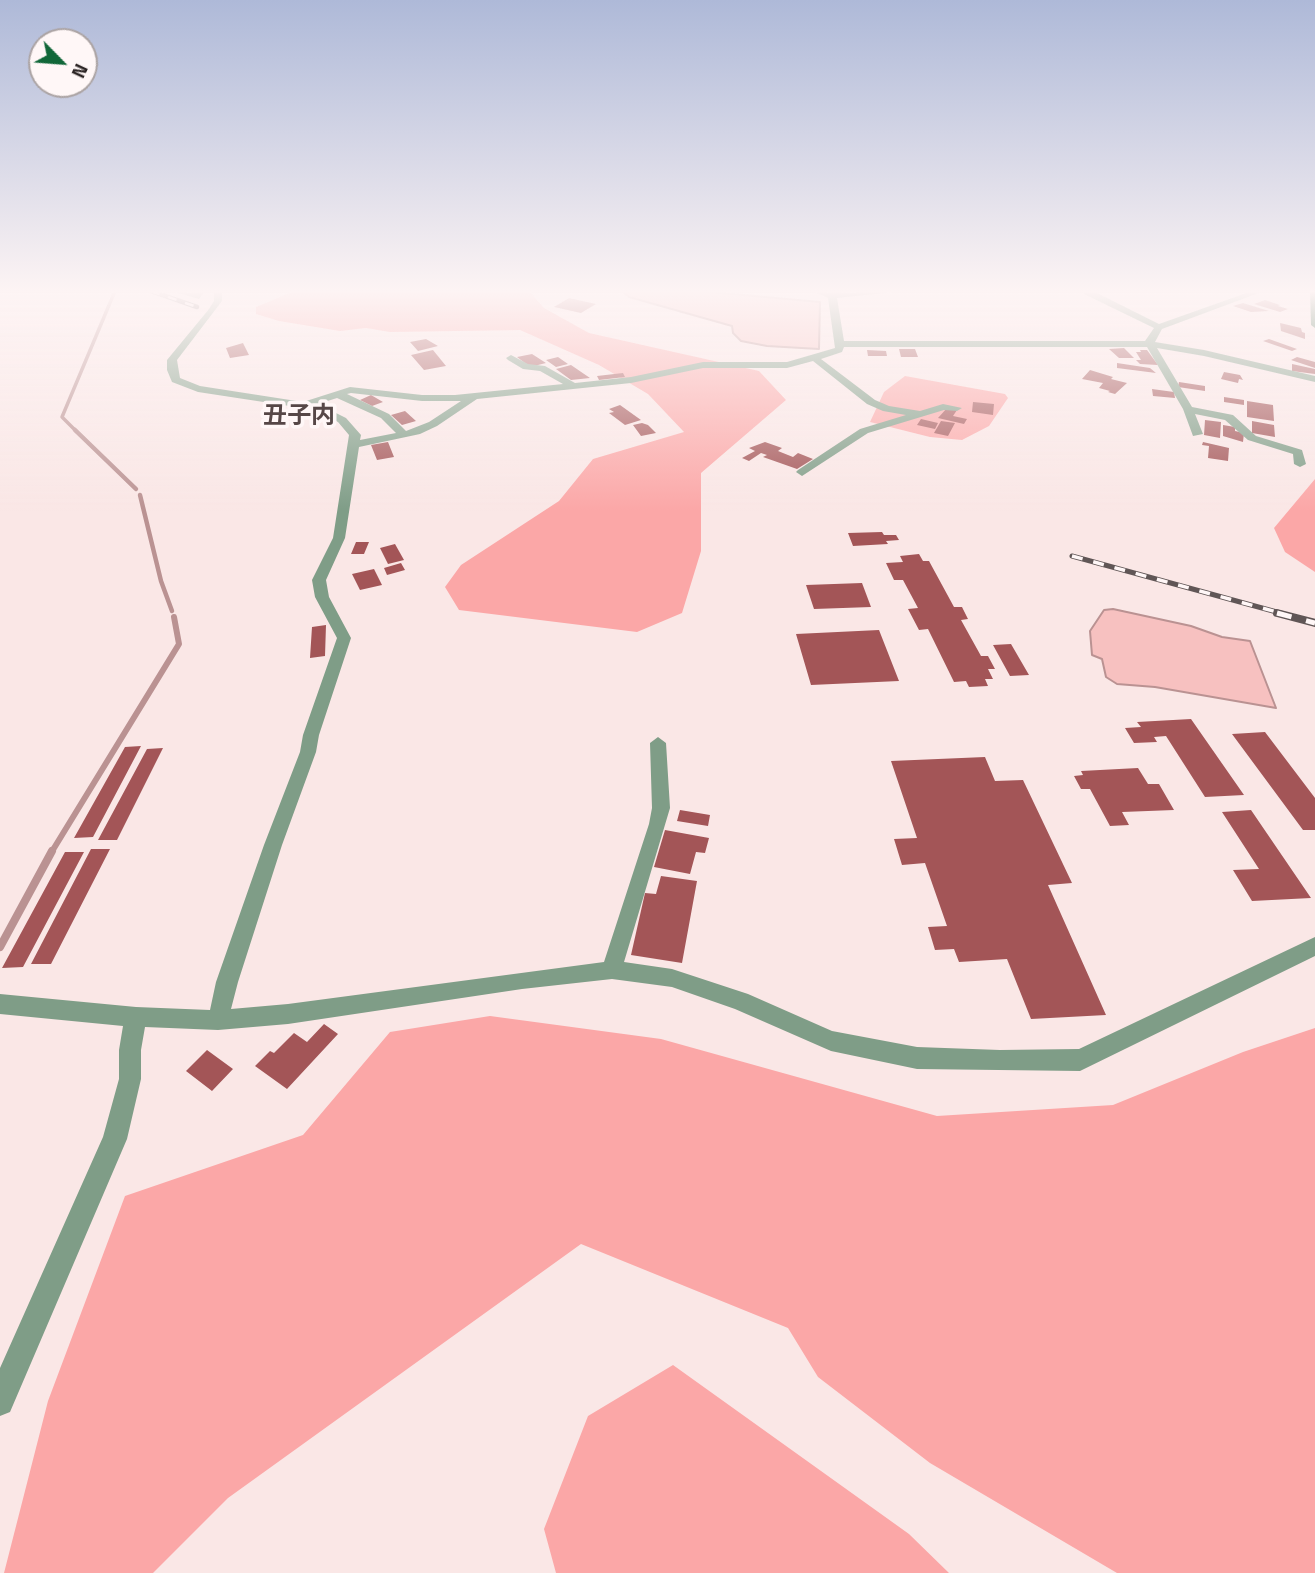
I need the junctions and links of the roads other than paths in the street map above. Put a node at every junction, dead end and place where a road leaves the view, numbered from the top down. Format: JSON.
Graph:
{"nodes":[{"id":1,"x":172,"y":364,"type":"edge"},
{"id":2,"x":522,"y":364,"type":"edge"},
{"id":3,"x":789,"y":364,"type":"edge"},
{"id":4,"x":822,"y":364,"type":"edge"},
{"id":5,"x":1162,"y":364,"type":"edge"},
{"id":6,"x":1255,"y":364,"type":"edge"},
{"id":7,"x":1315,"y":379,"type":"edge"},
{"id":8,"x":573,"y":386,"type":"junction"},
{"id":9,"x":335,"y":393,"type":"junction"},
{"id":10,"x":474,"y":396,"type":"junction"},
{"id":11,"x":306,"y":404,"type":"junction"},
{"id":12,"x":957,"y":408,"type":"dead end"},
{"id":13,"x":1188,"y":410,"type":"junction"},
{"id":14,"x":924,"y":414,"type":"junction"},
{"id":15,"x":402,"y":434,"type":"junction"},
{"id":16,"x":1197,"y":434,"type":"dead end"},
{"id":17,"x":355,"y":444,"type":"junction"},
{"id":18,"x":1300,"y":464,"type":"dead end"},
{"id":19,"x":802,"y":472,"type":"dead end"},
{"id":20,"x":658,"y":743,"type":"dead end"},
{"id":21,"x":1315,"y":946,"type":"edge"},
{"id":22,"x":612,"y":970,"type":"junction"},
{"id":23,"x":0,"y":1004,"type":"edge"},
{"id":24,"x":136,"y":1017,"type":"junction"},
{"id":25,"x":218,"y":1020,"type":"junction"},
{"id":26,"x":0,"y":1402,"type":"edge"}],
"edges":[{"from":1,"to":11,"type":"street"},
{"from":2,"to":8,"type":"street"},
{"from":3,"to":8,"type":"street"},
{"from":4,"to":14,"type":"street"},
{"from":5,"to":13,"type":"street"},
{"from":6,"to":7,"type":"street"},
{"from":8,"to":10,"type":"street"},
{"from":9,"to":10,"type":"street"},
{"from":9,"to":11,"type":"street"},
{"from":9,"to":15,"type":"street"},
{"from":10,"to":15,"type":"street"},
{"from":11,"to":17,"type":"street"},
{"from":12,"to":14,"type":"street"},
{"from":13,"to":16,"type":"street"},
{"from":13,"to":18,"type":"street"},
{"from":14,"to":19,"type":"street"},
{"from":15,"to":17,"type":"street"},
{"from":17,"to":25,"type":"street"},
{"from":20,"to":22,"type":"street"},
{"from":21,"to":22,"type":"street"},
{"from":22,"to":25,"type":"street"},
{"from":23,"to":24,"type":"street"},
{"from":24,"to":25,"type":"street"},
{"from":24,"to":26,"type":"street"}]}
